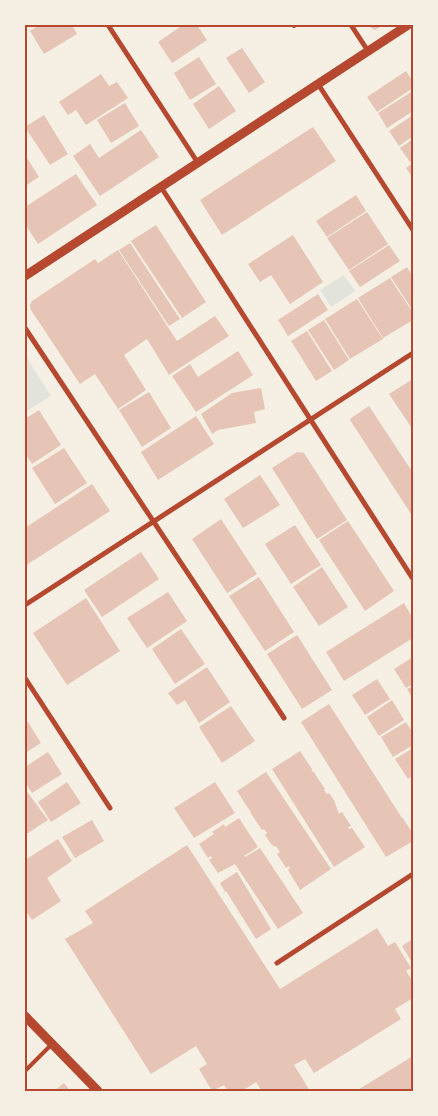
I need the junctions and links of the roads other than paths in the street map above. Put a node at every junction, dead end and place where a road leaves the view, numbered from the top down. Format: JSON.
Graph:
{"nodes":[{"id":1,"x":108,"y":25,"type":"edge"},
{"id":2,"x":351,"y":25,"type":"edge"},
{"id":3,"x":408,"y":25,"type":"edge"},
{"id":4,"x":368,"y":51,"type":"junction"},
{"id":5,"x":318,"y":84,"type":"junction"},
{"id":6,"x":198,"y":163,"type":"junction"},
{"id":7,"x":161,"y":187,"type":"junction"},
{"id":8,"x":413,"y":230,"type":"edge"},
{"id":9,"x":26,"y":272,"type":"edge"},
{"id":10,"x":25,"y":328,"type":"edge"},
{"id":11,"x":413,"y":353,"type":"edge"},
{"id":12,"x":311,"y":419,"type":"junction"},
{"id":13,"x":154,"y":522,"type":"junction"},
{"id":14,"x":413,"y":579,"type":"edge"},
{"id":15,"x":25,"y":605,"type":"edge"},
{"id":16,"x":25,"y":678,"type":"edge"},
{"id":17,"x":284,"y":718,"type":"dead end"},
{"id":18,"x":110,"y":808,"type":"dead end"},
{"id":19,"x":413,"y":874,"type":"edge"},
{"id":20,"x":277,"y":963,"type":"dead end"},
{"id":21,"x":25,"y":1016,"type":"edge"},
{"id":22,"x":51,"y":1045,"type":"junction"},
{"id":23,"x":25,"y":1071,"type":"edge"},
{"id":24,"x":98,"y":1091,"type":"edge"}],
"edges":[{"from":1,"to":6,"type":"street"},
{"from":2,"to":4,"type":"street"},
{"from":3,"to":4,"type":"street"},
{"from":4,"to":5,"type":"street"},
{"from":5,"to":6,"type":"street"},
{"from":5,"to":8,"type":"street"},
{"from":6,"to":7,"type":"street"},
{"from":7,"to":9,"type":"street"},
{"from":7,"to":12,"type":"street"},
{"from":10,"to":13,"type":"street"},
{"from":11,"to":12,"type":"street"},
{"from":12,"to":13,"type":"street"},
{"from":12,"to":14,"type":"street"},
{"from":13,"to":15,"type":"street"},
{"from":13,"to":17,"type":"street"},
{"from":16,"to":18,"type":"street"},
{"from":19,"to":20,"type":"street"},
{"from":21,"to":22,"type":"street"},
{"from":22,"to":23,"type":"lane"},
{"from":22,"to":24,"type":"street"}]}
